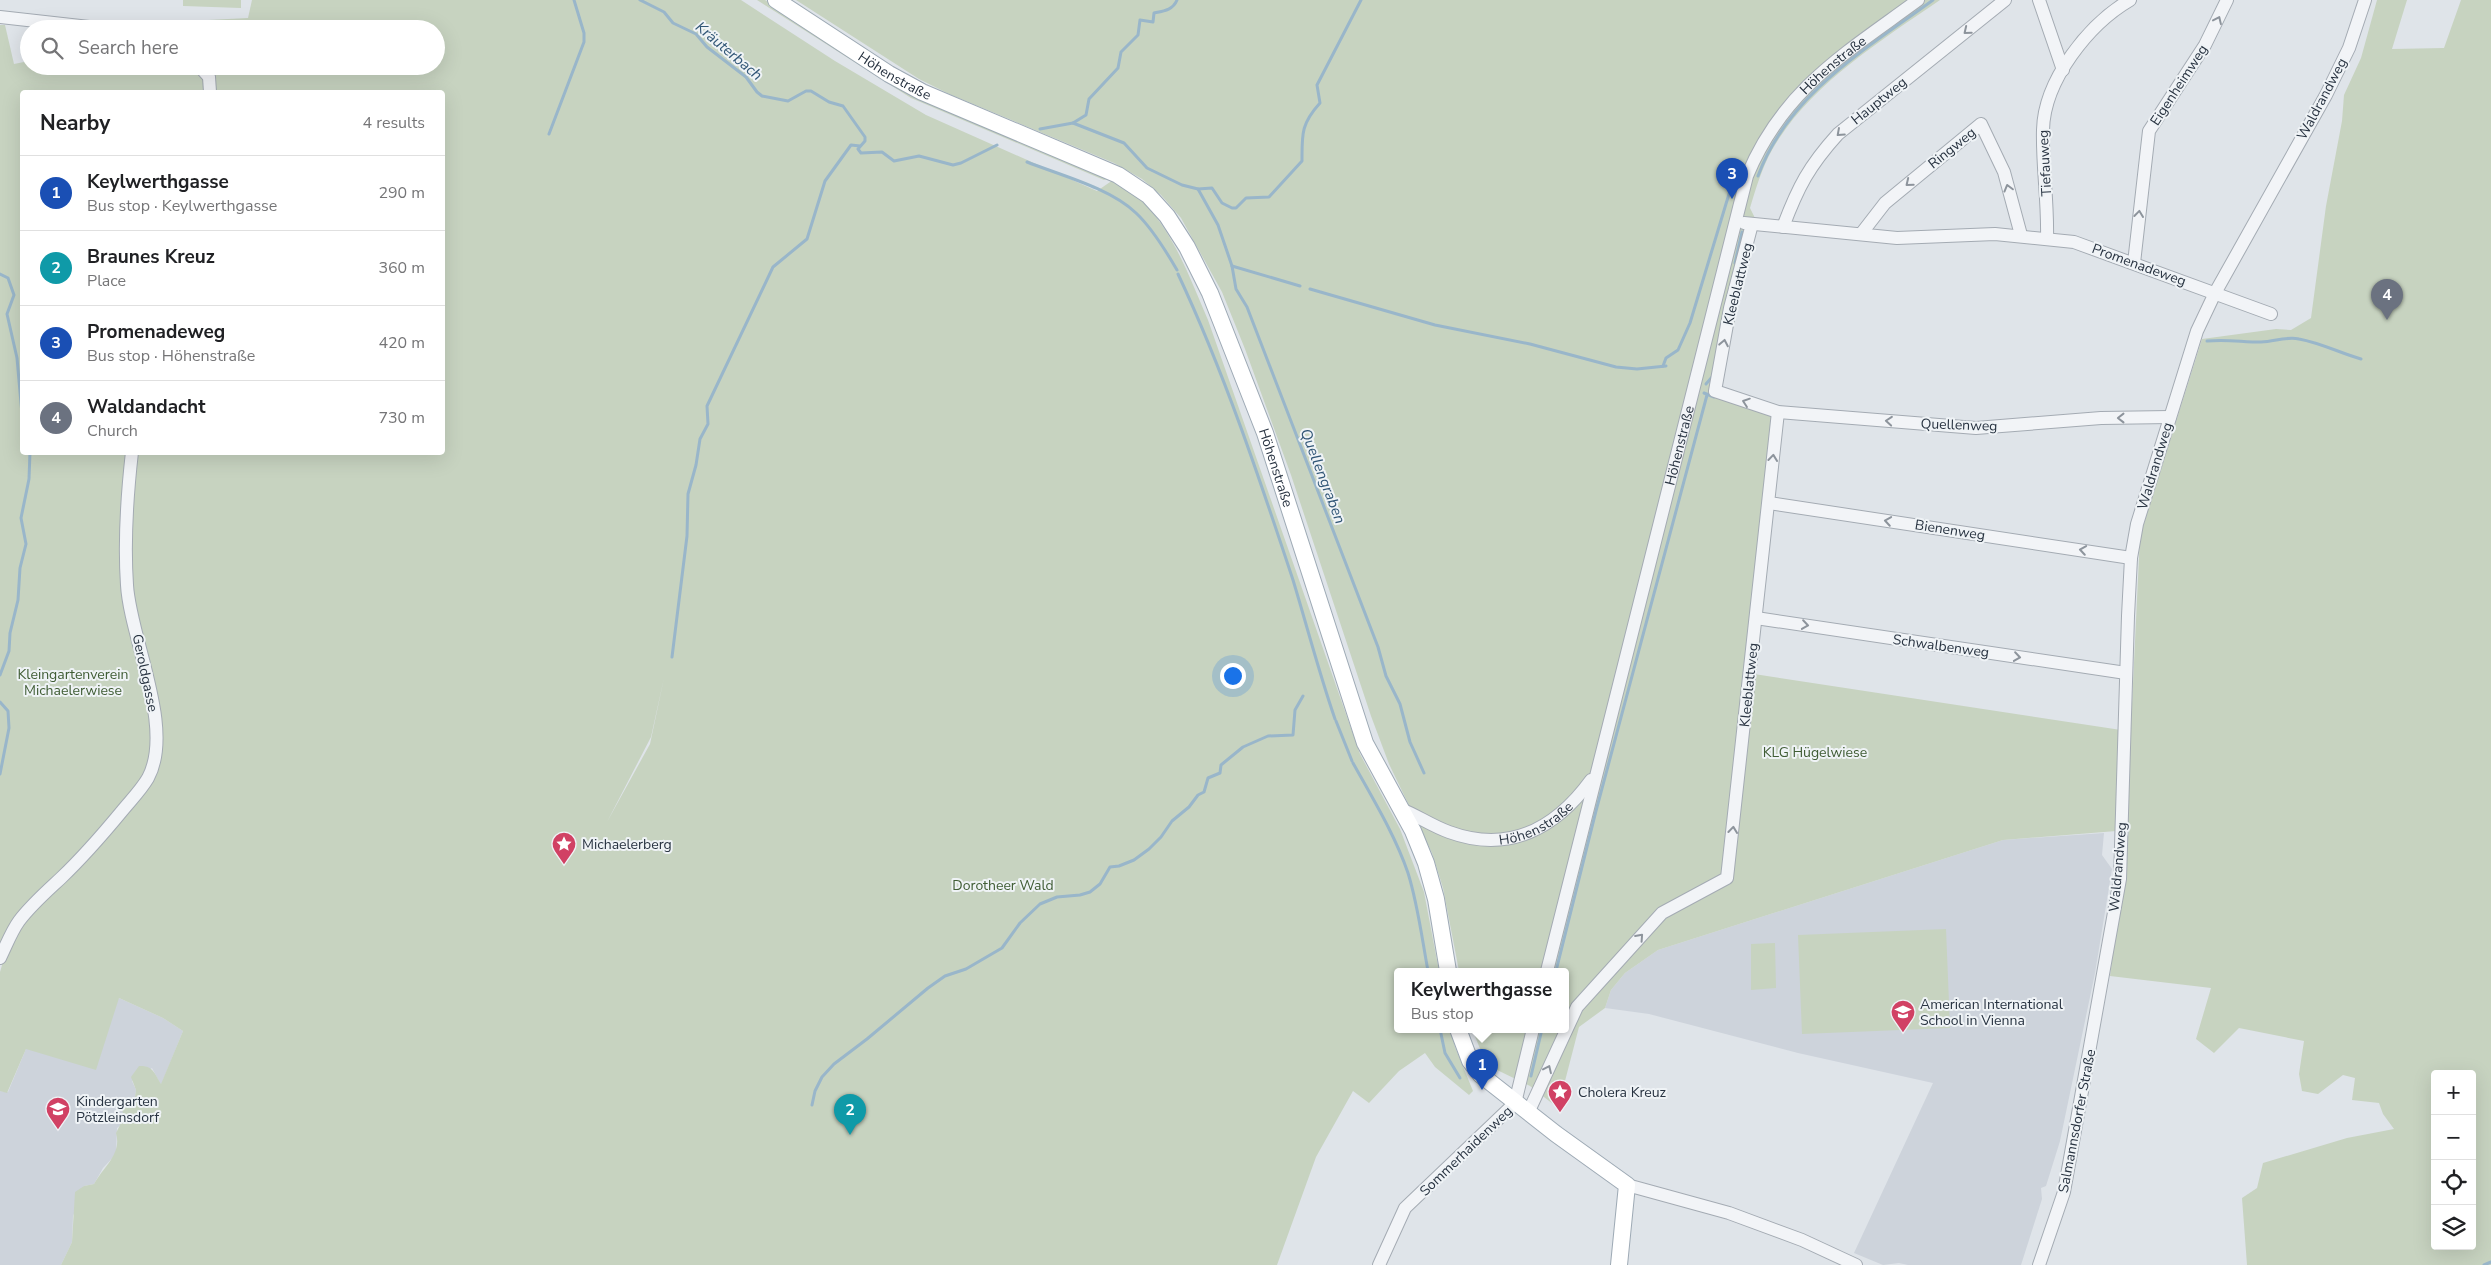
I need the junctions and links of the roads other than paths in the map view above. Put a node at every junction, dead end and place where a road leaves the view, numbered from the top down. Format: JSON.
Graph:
{"nodes":[{"id":1,"x":776,"y":0,"type":"edge"},
{"id":2,"x":1918,"y":0,"type":"edge"},
{"id":3,"x":2004,"y":0,"type":"edge"},
{"id":4,"x":2039,"y":0,"type":"edge"},
{"id":5,"x":2130,"y":0,"type":"edge"},
{"id":6,"x":2227,"y":0,"type":"edge"},
{"id":7,"x":2365,"y":0,"type":"edge"},
{"id":8,"x":0,"y":17,"type":"edge"},
{"id":9,"x":27,"y":20,"type":"edge"},
{"id":10,"x":2062,"y":70,"type":"junction"},
{"id":11,"x":207,"y":75,"type":"edge"},
{"id":12,"x":210,"y":90,"type":"edge"},
{"id":13,"x":1734,"y":222,"type":"junction"},
{"id":14,"x":1752,"y":224,"type":"junction"},
{"id":15,"x":1784,"y":227,"type":"junction"},
{"id":16,"x":1861,"y":234,"type":"junction"},
{"id":17,"x":2021,"y":235,"type":"junction"},
{"id":18,"x":2047,"y":238,"type":"junction"},
{"id":19,"x":2134,"y":263,"type":"junction"},
{"id":20,"x":2215,"y":293,"type":"junction"},
{"id":21,"x":2271,"y":314,"type":"dead end"},
{"id":22,"x":1778,"y":412,"type":"junction"},
{"id":23,"x":2170,"y":417,"type":"junction"},
{"id":24,"x":132,"y":455,"type":"edge"},
{"id":25,"x":1769,"y":503,"type":"junction"},
{"id":26,"x":2131,"y":558,"type":"junction"},
{"id":27,"x":1756,"y":618,"type":"junction"},
{"id":28,"x":2126,"y":673,"type":"junction"},
{"id":29,"x":1595,"y":774,"type":"junction"},
{"id":30,"x":1401,"y":809,"type":"junction"},
{"id":31,"x":0,"y":958,"type":"edge"},
{"id":32,"x":1447,"y":968,"type":"edge"},
{"id":33,"x":1548,"y":968,"type":"edge"},
{"id":34,"x":2104,"y":975,"type":"joint"},
{"id":35,"x":1569,"y":1022,"type":"edge"},
{"id":36,"x":1459,"y":1033,"type":"edge"},
{"id":37,"x":1532,"y":1033,"type":"edge"},
{"id":38,"x":1563,"y":1033,"type":"edge"},
{"id":39,"x":1522,"y":1108,"type":"junction"},
{"id":40,"x":1627,"y":1185,"type":"junction"},
{"id":41,"x":1379,"y":1265,"type":"edge"},
{"id":42,"x":1619,"y":1265,"type":"edge"},
{"id":43,"x":1856,"y":1265,"type":"edge"},
{"id":44,"x":2039,"y":1265,"type":"edge"}],
"edges":[{"from":1,"to":30,"type":"main road","name":"Höhenstraße"},
{"from":2,"to":13,"type":"street","name":"Höhenstraße"},
{"from":3,"to":15,"type":"street","name":"Hauptweg","one_way":true},
{"from":4,"to":10,"type":"street"},
{"from":5,"to":10,"type":"street","name":"Tiefauweg"},
{"from":19,"to":6,"type":"street","name":"Eigenheimweg","one_way":true},
{"from":7,"to":20,"type":"street","name":"Waldrandweg"},
{"from":8,"to":9,"type":"street"},
{"from":10,"to":18,"type":"street","name":"Tiefauweg"},
{"from":11,"to":12,"type":"street"},
{"from":13,"to":14,"type":"street","name":"Promenadeweg"},
{"from":13,"to":29,"type":"street","name":"Höhenstraße"},
{"from":14,"to":15,"type":"street","name":"Promenadeweg"},
{"from":22,"to":14,"type":"street","name":"Kleeblattweg","one_way":true},
{"from":15,"to":16,"type":"street","name":"Promenadeweg"},
{"from":16,"to":17,"type":"street","name":"Promenadeweg"},
{"from":17,"to":16,"type":"street","name":"Ringweg","one_way":true},
{"from":17,"to":18,"type":"street","name":"Promenadeweg"},
{"from":18,"to":19,"type":"street","name":"Promenadeweg"},
{"from":19,"to":20,"type":"street","name":"Promenadeweg"},
{"from":20,"to":21,"type":"street","name":"Promenadeweg"},
{"from":20,"to":23,"type":"street","name":"Waldrandweg"},
{"from":23,"to":22,"type":"street","name":"Quellenweg","one_way":true},
{"from":25,"to":22,"type":"street","name":"Kleeblattweg","one_way":true},
{"from":23,"to":26,"type":"street","name":"Waldrandweg"},
{"from":24,"to":31,"type":"street","name":"Geroldgasse"},
{"from":26,"to":25,"type":"street","name":"Bienenweg","one_way":true},
{"from":25,"to":27,"type":"street","name":"Kleeblattweg"},
{"from":26,"to":28,"type":"street","name":"Waldrandweg"},
{"from":27,"to":28,"type":"street","name":"Schwalbenweg","one_way":true},
{"from":35,"to":27,"type":"street","name":"Kleeblattweg","one_way":true},
{"from":28,"to":34,"type":"street","name":"Waldrandweg"},
{"from":29,"to":30,"type":"street","name":"Höhenstraße"},
{"from":29,"to":33,"type":"street"},
{"from":30,"to":32,"type":"main road"},
{"from":34,"to":44,"type":"street","name":"Salmannsdorfer Straße"},
{"from":36,"to":39,"type":"main road"},
{"from":37,"to":39,"type":"street","name":"Sommerhaidenweg"},
{"from":39,"to":38,"type":"street","name":"Kleeblattweg","one_way":true},
{"from":39,"to":40,"type":"main road"},
{"from":39,"to":41,"type":"street","name":"Sommerhaidenweg"},
{"from":40,"to":42,"type":"main road"},
{"from":40,"to":43,"type":"street"}]}
